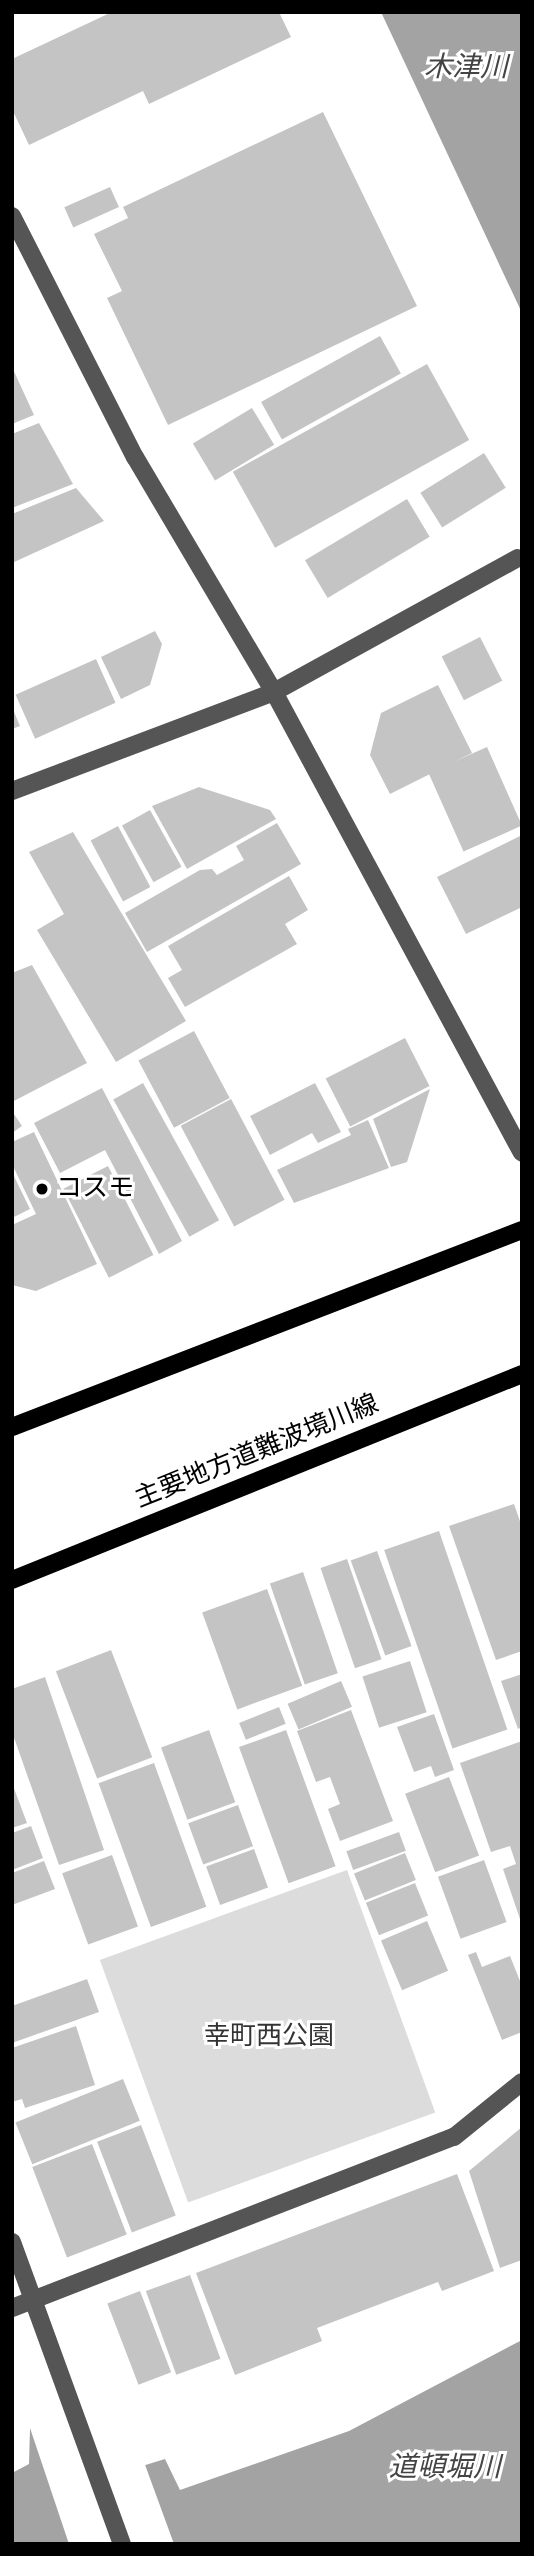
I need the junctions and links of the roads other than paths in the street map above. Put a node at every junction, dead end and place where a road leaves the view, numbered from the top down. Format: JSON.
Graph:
{"nodes":[{"id":1,"x":12,"y":216,"type":"edge"},
{"id":2,"x":518,"y":558,"type":"dead end"},
{"id":3,"x":274,"y":692,"type":"junction"},
{"id":4,"x":12,"y":790,"type":"edge"},
{"id":5,"x":522,"y":1153,"type":"edge"},
{"id":6,"x":522,"y":1230,"type":"edge"},
{"id":7,"x":522,"y":1374,"type":"edge"},
{"id":8,"x":13,"y":1423,"type":"edge"},
{"id":9,"x":12,"y":1580,"type":"edge"},
{"id":10,"x":522,"y":2081,"type":"edge"},
{"id":11,"x":12,"y":2242,"type":"edge"},
{"id":12,"x":34,"y":2300,"type":"junction"},
{"id":13,"x":12,"y":2308,"type":"edge"},
{"id":14,"x":122,"y":2544,"type":"edge"}],
"edges":[{"from":1,"to":3,"type":"street"},
{"from":2,"to":3,"type":"street"},
{"from":3,"to":4,"type":"street"},
{"from":3,"to":5,"type":"street"},
{"from":6,"to":8,"type":"main road"},
{"from":7,"to":9,"type":"main road","name":"主要地方道難波境川線"},
{"from":10,"to":12,"type":"street"},
{"from":11,"to":12,"type":"street"},
{"from":12,"to":13,"type":"street"},
{"from":12,"to":14,"type":"street"}]}
